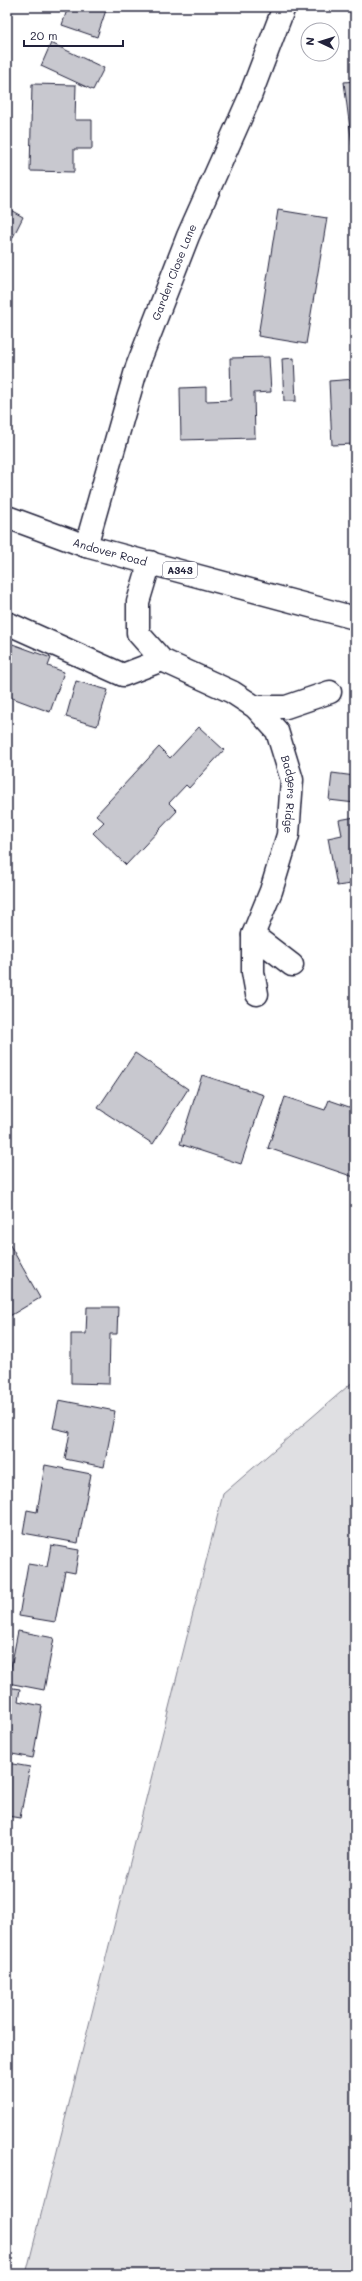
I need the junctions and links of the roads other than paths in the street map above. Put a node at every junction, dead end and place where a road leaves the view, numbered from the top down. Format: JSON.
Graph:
{"nodes":[{"id":1,"x":284,"y":7,"type":"edge"},
{"id":2,"x":7,"y":517,"type":"edge"},
{"id":3,"x":86,"y":546,"type":"junction"},
{"id":4,"x":150,"y":562,"type":"junction"},
{"id":5,"x":355,"y":618,"type":"edge"},
{"id":6,"x":7,"y":623,"type":"edge"},
{"id":7,"x":162,"y":660,"type":"junction"},
{"id":8,"x":330,"y":692,"type":"dead end"},
{"id":9,"x":255,"y":707,"type":"junction"},
{"id":10,"x":253,"y":935,"type":"junction"},
{"id":11,"x":292,"y":965,"type":"dead end"},
{"id":12,"x":257,"y":994,"type":"dead end"}],
"edges":[{"from":1,"to":3,"type":"street","name":"Garden Close Lane"},
{"from":2,"to":3,"type":"street","name":"Andover Road","number":"A343"},
{"from":3,"to":4,"type":"street","name":"Andover Road","number":"A343"},
{"from":4,"to":5,"type":"street","name":"Andover Road","number":"A343"},
{"from":4,"to":7,"type":"street","name":"Badgers Ridge"},
{"from":6,"to":7,"type":"street"},
{"from":7,"to":9,"type":"street","name":"Badgers Ridge"},
{"from":8,"to":9,"type":"street"},
{"from":9,"to":10,"type":"street","name":"Badgers Ridge"},
{"from":10,"to":11,"type":"street"},
{"from":10,"to":12,"type":"street","name":"Badgers Ridge"}]}
